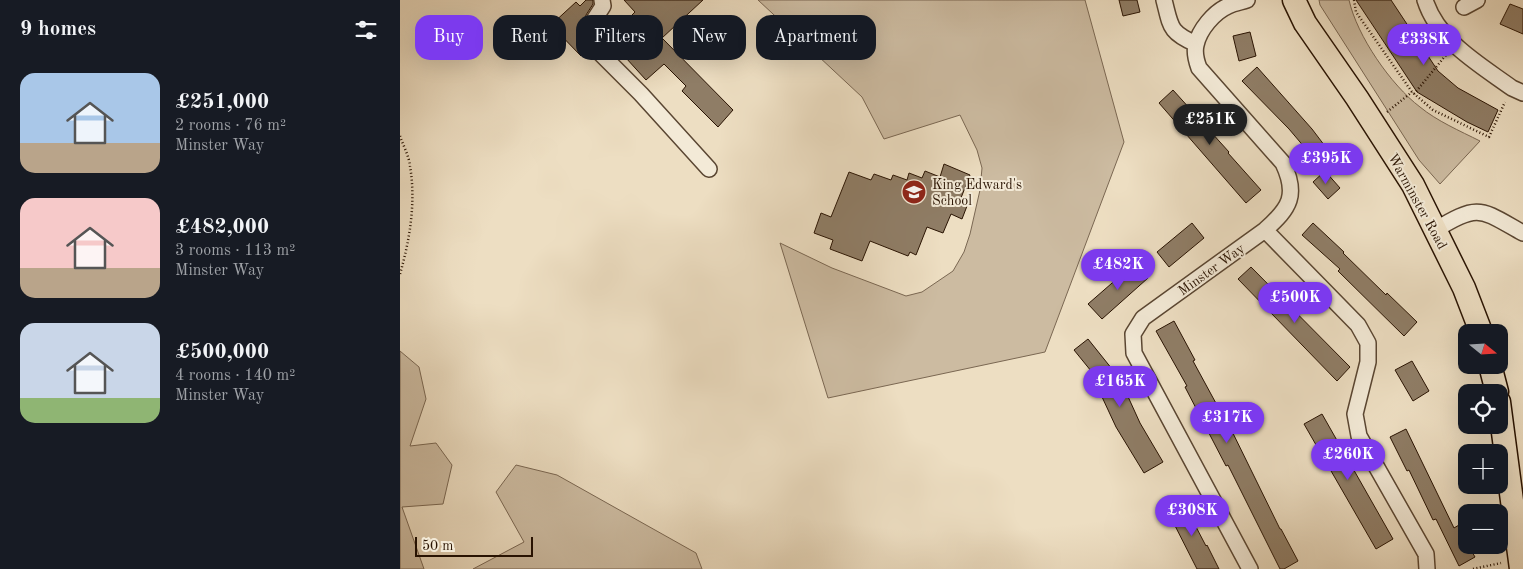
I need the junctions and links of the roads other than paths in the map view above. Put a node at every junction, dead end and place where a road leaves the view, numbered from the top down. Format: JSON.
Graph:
{"nodes":[{"id":1,"x":602,"y":0,"type":"edge"},
{"id":2,"x":1164,"y":0,"type":"edge"},
{"id":3,"x":1247,"y":0,"type":"edge"},
{"id":4,"x":1294,"y":0,"type":"edge"},
{"id":5,"x":1425,"y":0,"type":"edge"},
{"id":6,"x":1196,"y":44,"type":"junction"},
{"id":7,"x":1518,"y":90,"type":"edge"},
{"id":8,"x":709,"y":169,"type":"dead end"},
{"id":9,"x":1265,"y":230,"type":"junction"},
{"id":10,"x":1436,"y":230,"type":"junction"},
{"id":11,"x":1523,"y":233,"type":"edge"},
{"id":12,"x":1478,"y":324,"type":"edge"},
{"id":13,"x":1503,"y":434,"type":"edge"},
{"id":14,"x":1520,"y":564,"type":"edge"},
{"id":15,"x":1250,"y":569,"type":"edge"},
{"id":16,"x":1427,"y":569,"type":"edge"}],
"edges":[{"from":1,"to":8,"type":"street"},
{"from":2,"to":6,"type":"street"},
{"from":3,"to":6,"type":"street"},
{"from":4,"to":10,"type":"highway","name":"Warminster Road"},
{"from":5,"to":7,"type":"street"},
{"from":6,"to":9,"type":"street","name":"Minster Way"},
{"from":9,"to":15,"type":"street","name":"Minster Way"},
{"from":9,"to":16,"type":"street"},
{"from":10,"to":11,"type":"street"},
{"from":10,"to":12,"type":"highway","name":"Warminster Road"},
{"from":13,"to":14,"type":"highway"}]}
